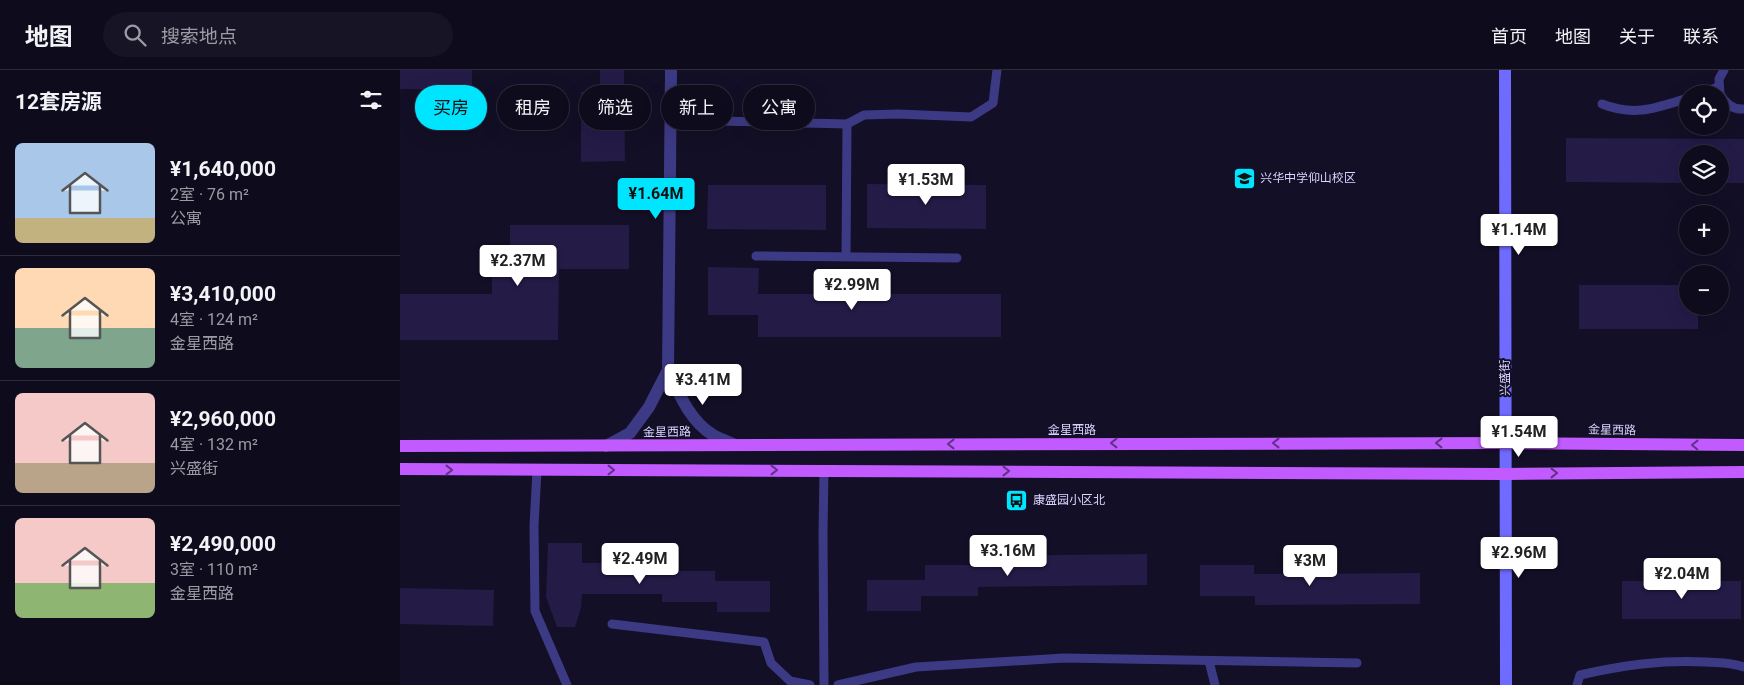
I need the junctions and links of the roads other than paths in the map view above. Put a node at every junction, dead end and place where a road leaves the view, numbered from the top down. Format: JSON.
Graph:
{"nodes":[{"id":1,"x":671,"y":70,"type":"edge"},
{"id":2,"x":997,"y":70,"type":"edge"},
{"id":3,"x":1505,"y":70,"type":"edge"},
{"id":4,"x":1724,"y":70,"type":"edge"},
{"id":5,"x":671,"y":85,"type":"edge"},
{"id":6,"x":1719,"y":85,"type":"edge"},
{"id":7,"x":1679,"y":101,"type":"edge"},
{"id":8,"x":1602,"y":104,"type":"dead end"},
{"id":9,"x":1729,"y":105,"type":"edge"},
{"id":10,"x":1744,"y":109,"type":"edge"},
{"id":11,"x":733,"y":121,"type":"edge"},
{"id":12,"x":847,"y":124,"type":"junction"},
{"id":13,"x":671,"y":130,"type":"edge"},
{"id":14,"x":756,"y":256,"type":"dead end"},
{"id":15,"x":846,"y":256,"type":"junction"},
{"id":16,"x":956,"y":258,"type":"dead end"},
{"id":17,"x":668,"y":370,"type":"junction"},
{"id":18,"x":1505,"y":443,"type":"junction"},
{"id":19,"x":736,"y":445,"type":"junction"},
{"id":20,"x":1744,"y":445,"type":"edge"},
{"id":21,"x":400,"y":446,"type":"edge"},
{"id":22,"x":606,"y":446,"type":"junction"},
{"id":23,"x":400,"y":470,"type":"edge"},
{"id":24,"x":537,"y":470,"type":"junction"},
{"id":25,"x":824,"y":470,"type":"junction"},
{"id":26,"x":1744,"y":472,"type":"edge"},
{"id":27,"x":1505,"y":474,"type":"junction"},
{"id":28,"x":612,"y":624,"type":"dead end"},
{"id":29,"x":1208,"y":661,"type":"junction"},
{"id":30,"x":1357,"y":663,"type":"dead end"},
{"id":31,"x":1744,"y":667,"type":"edge"},
{"id":32,"x":567,"y":685,"type":"edge"},
{"id":33,"x":810,"y":685,"type":"edge"},
{"id":34,"x":824,"y":685,"type":"edge"},
{"id":35,"x":838,"y":685,"type":"edge"},
{"id":36,"x":1215,"y":685,"type":"edge"},
{"id":37,"x":1506,"y":685,"type":"edge"},
{"id":38,"x":1577,"y":685,"type":"edge"}],
"edges":[{"from":1,"to":5,"type":"street"},
{"from":2,"to":12,"type":"lane"},
{"from":3,"to":18,"type":"street","name":"兴盛街"},
{"from":4,"to":6,"type":"lane"},
{"from":7,"to":8,"type":"lane"},
{"from":9,"to":10,"type":"lane"},
{"from":11,"to":12,"type":"lane"},
{"from":12,"to":15,"type":"lane"},
{"from":13,"to":17,"type":"street"},
{"from":14,"to":15,"type":"lane"},
{"from":15,"to":16,"type":"lane"},
{"from":17,"to":19,"type":"street"},
{"from":17,"to":22,"type":"street"},
{"from":18,"to":19,"type":"main road","name":"金星西路","one_way":true},
{"from":20,"to":18,"type":"main road","name":"金星西路","one_way":true},
{"from":18,"to":27,"type":"street","name":"兴盛街"},
{"from":19,"to":22,"type":"main road","name":"金星西路"},
{"from":21,"to":22,"type":"main road","name":"金星西路"},
{"from":23,"to":24,"type":"main road","one_way":true},
{"from":24,"to":25,"type":"main road","one_way":true},
{"from":24,"to":32,"type":"lane"},
{"from":25,"to":27,"type":"main road","one_way":true},
{"from":25,"to":34,"type":"lane"},
{"from":27,"to":26,"type":"main road","one_way":true},
{"from":27,"to":37,"type":"street","name":"兴盛街"},
{"from":28,"to":33,"type":"lane"},
{"from":29,"to":30,"type":"lane"},
{"from":29,"to":35,"type":"lane"},
{"from":29,"to":36,"type":"lane"},
{"from":31,"to":38,"type":"lane"}]}
